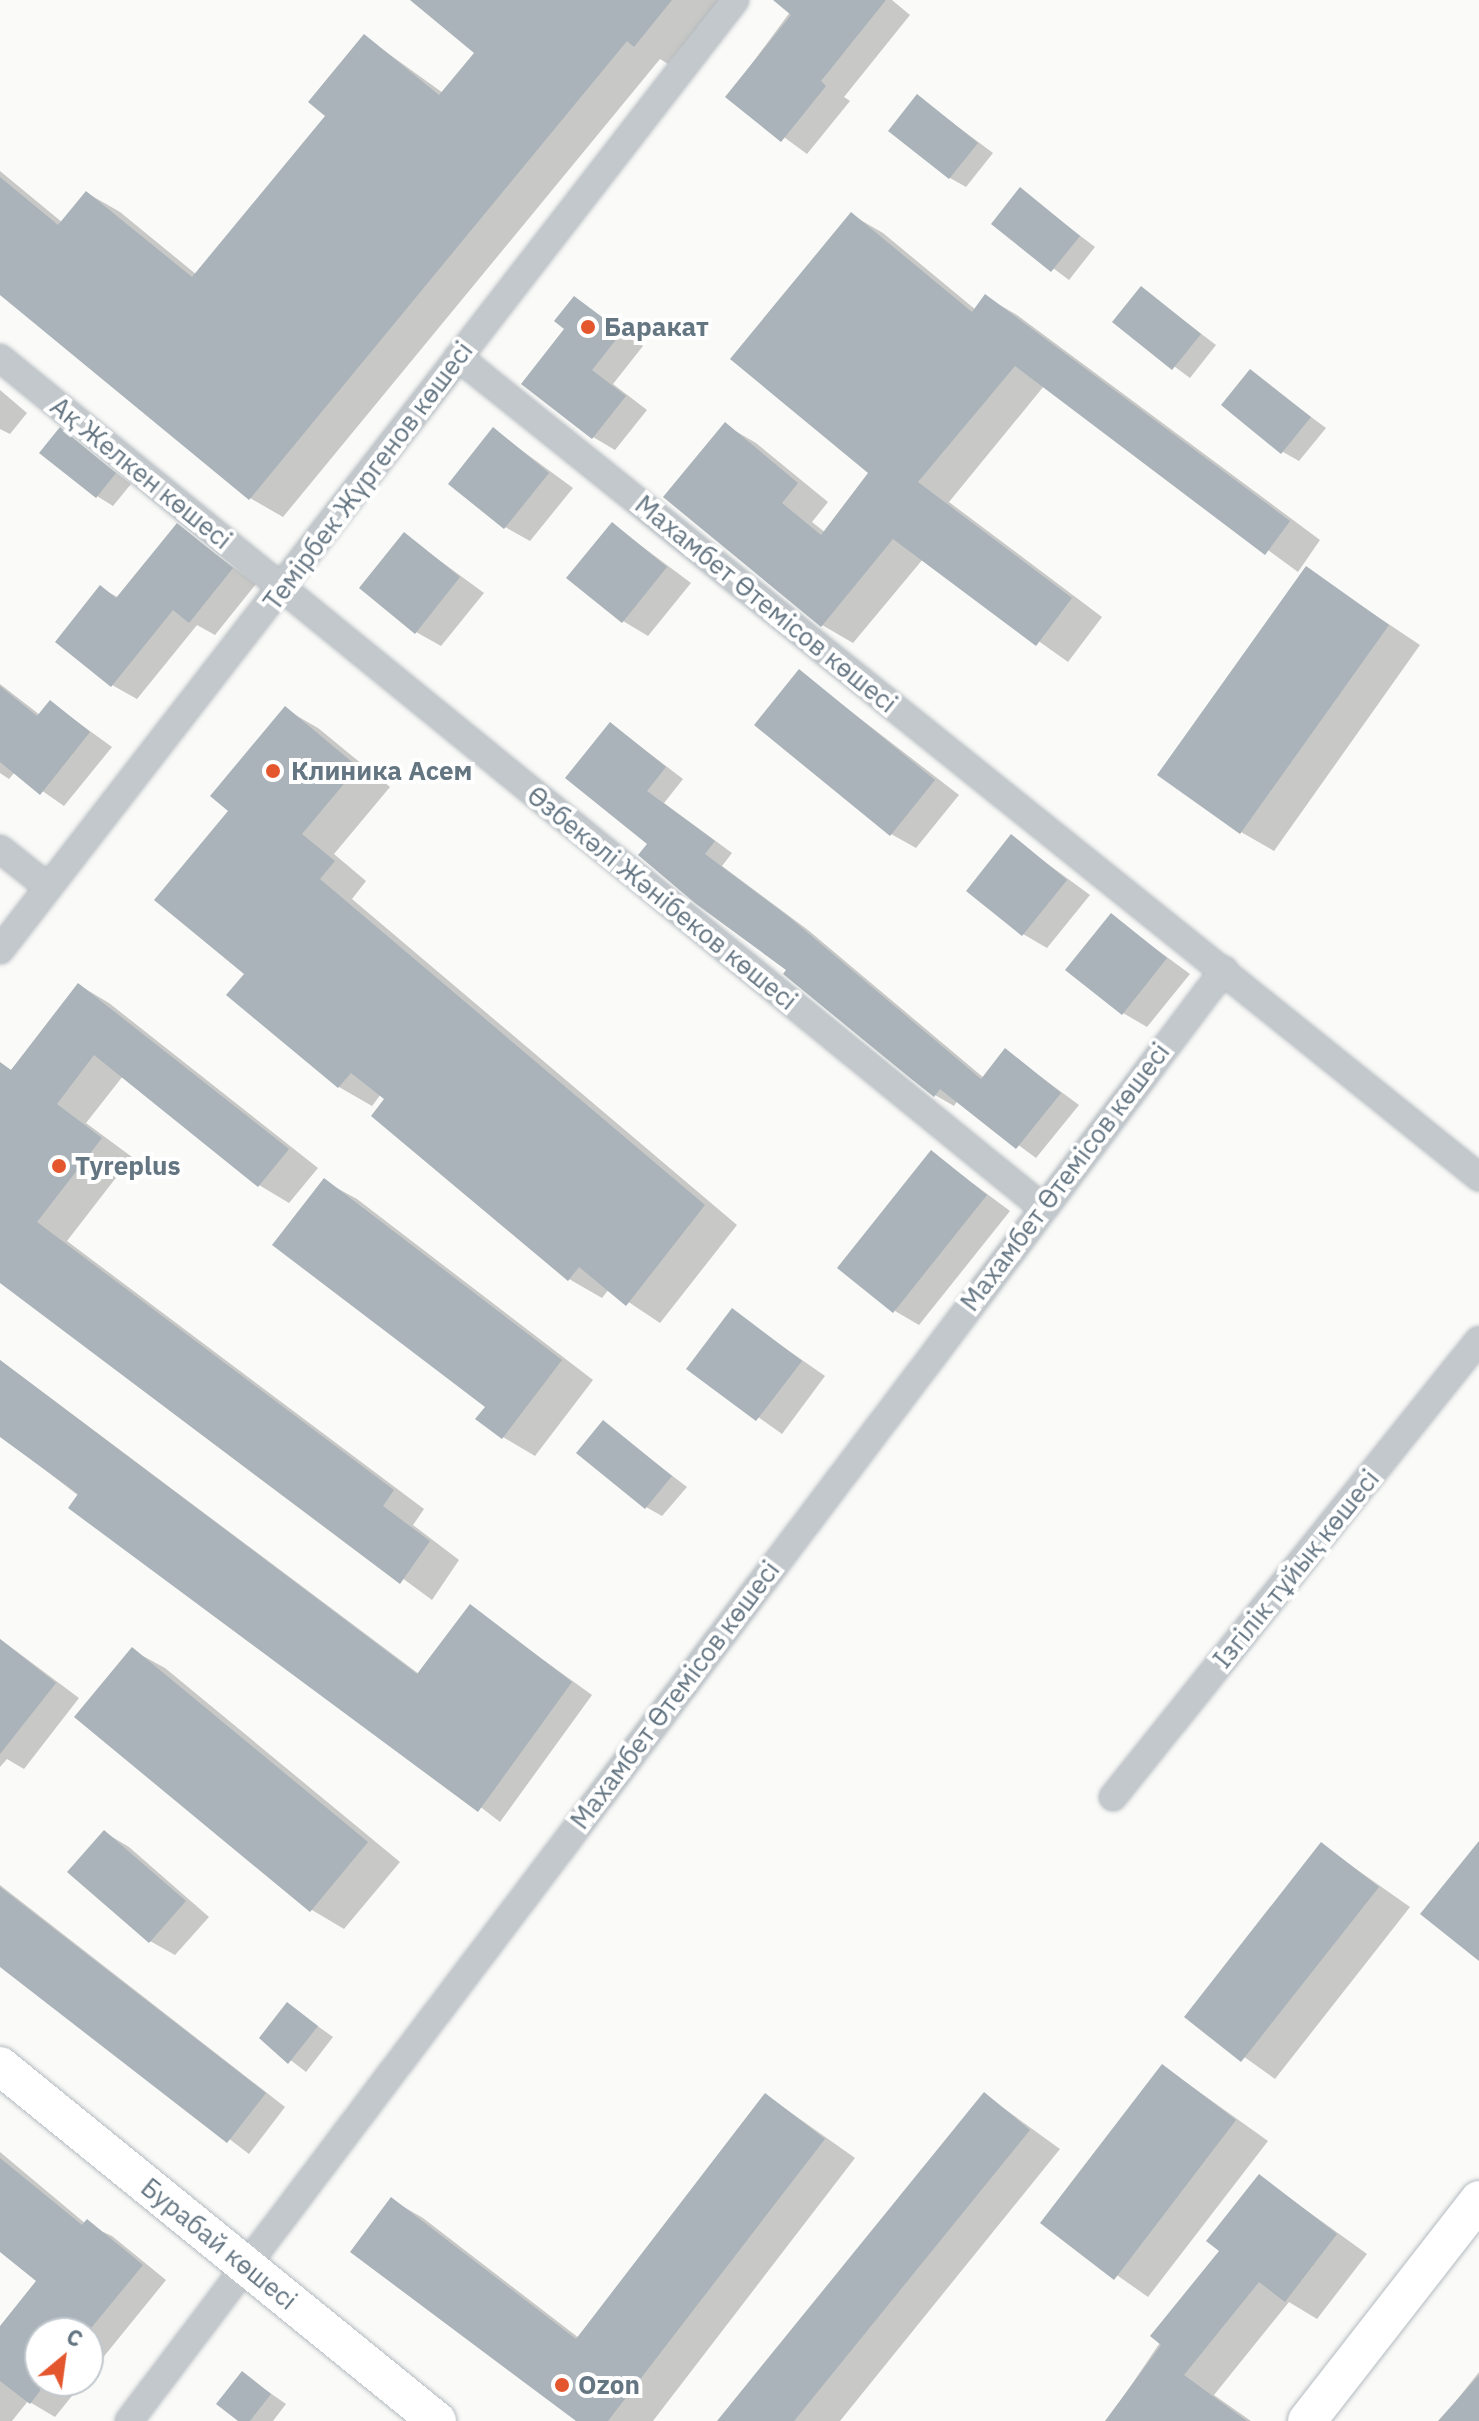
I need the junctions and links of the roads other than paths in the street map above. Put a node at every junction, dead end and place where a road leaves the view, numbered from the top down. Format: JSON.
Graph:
{"nodes":[{"id":1,"x":735,"y":0,"type":"edge"},
{"id":2,"x":458,"y":357,"type":"junction"},
{"id":3,"x":0,"y":358,"type":"edge"},
{"id":4,"x":283,"y":589,"type":"junction"},
{"id":5,"x":0,"y":849,"type":"edge"},
{"id":6,"x":48,"y":887,"type":"junction"},
{"id":7,"x":0,"y":950,"type":"edge"},
{"id":8,"x":1224,"y":970,"type":"junction"},
{"id":9,"x":1479,"y":1177,"type":"edge"},
{"id":10,"x":1042,"y":1207,"type":"junction"},
{"id":11,"x":1479,"y":1340,"type":"edge"},
{"id":12,"x":1113,"y":1797,"type":"dead end"},
{"id":13,"x":0,"y":2066,"type":"edge"},
{"id":14,"x":1479,"y":2200,"type":"edge"},
{"id":15,"x":246,"y":2266,"type":"junction"},
{"id":16,"x":129,"y":2421,"type":"edge"},
{"id":17,"x":437,"y":2421,"type":"edge"},
{"id":18,"x":1307,"y":2421,"type":"edge"}],
"edges":[{"from":1,"to":2,"type":"street","name":"Темірбек Жүргенов көшесі"},
{"from":2,"to":4,"type":"street","name":"Темірбек Жүргенов көшесі"},
{"from":2,"to":8,"type":"street","name":"Махамбет Өтемісов көшесі"},
{"from":3,"to":4,"type":"street","name":"Ақ Желкен көшесі"},
{"from":4,"to":6,"type":"street","name":"Темірбек Жүргенов көшесі"},
{"from":4,"to":10,"type":"street","name":"Өзбекәлі Жәнібеков көшесі"},
{"from":5,"to":6,"type":"street"},
{"from":6,"to":7,"type":"street","name":"Темірбек Жүргенов көшесі"},
{"from":8,"to":9,"type":"street","name":"Махамбет Өтемісов көшесі"},
{"from":8,"to":10,"type":"street","name":"Махамбет Өтемісов көшесі"},
{"from":10,"to":15,"type":"street","name":"Махамбет Өтемісов көшесі"},
{"from":11,"to":12,"type":"street","name":"Ізгілік тұйық көшесі"},
{"from":13,"to":15,"type":"street","name":"Бурабай көшесі"},
{"from":14,"to":18,"type":"street"},
{"from":15,"to":16,"type":"street","name":"Махамбет Өтемісов көшесі"},
{"from":15,"to":17,"type":"street","name":"Бурабай көшесі"}]}
